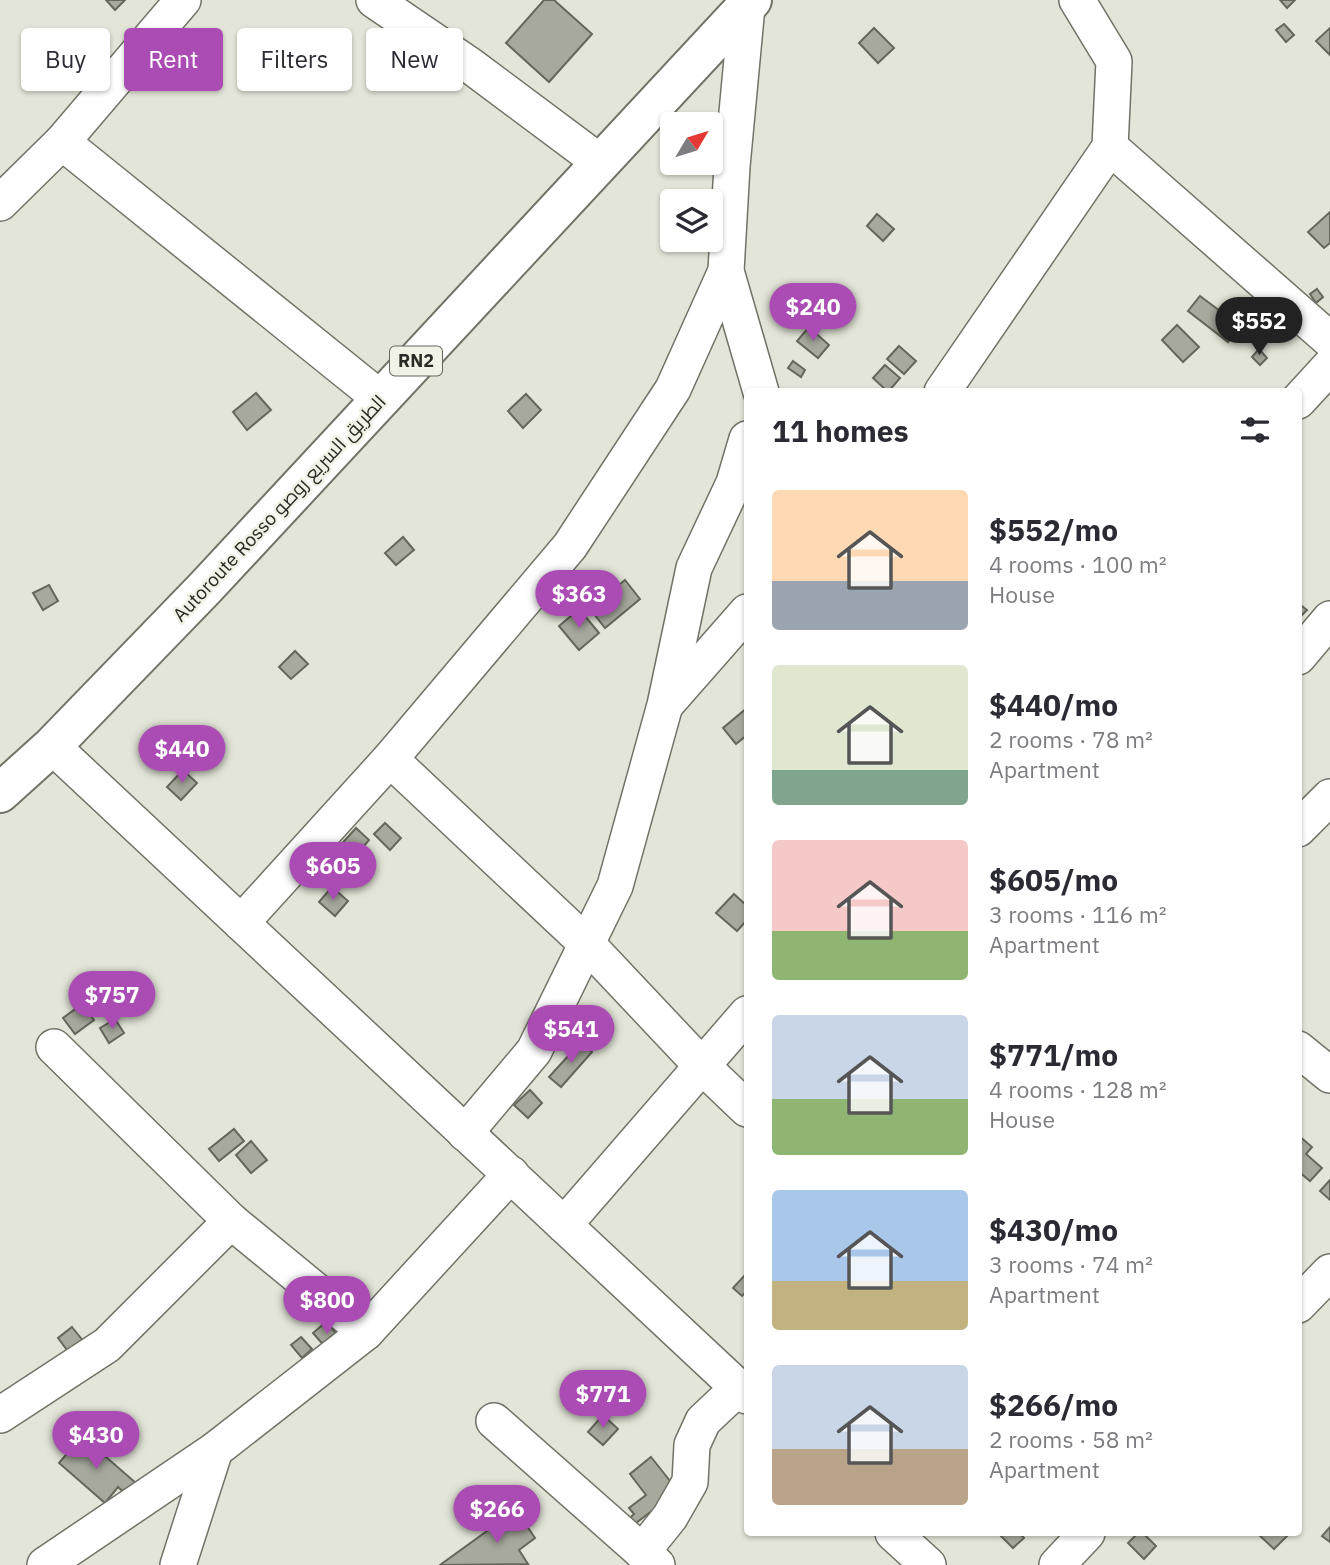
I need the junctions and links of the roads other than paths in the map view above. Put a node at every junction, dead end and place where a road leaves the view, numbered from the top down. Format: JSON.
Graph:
{"nodes":[{"id":1,"x":183,"y":0,"type":"edge"},
{"id":2,"x":374,"y":0,"type":"edge"},
{"id":3,"x":1077,"y":0,"type":"edge"},
{"id":4,"x":750,"y":3,"type":"edge"},
{"id":5,"x":62,"y":142,"type":"junction"},
{"id":6,"x":1110,"y":147,"type":"junction"},
{"id":7,"x":601,"y":163,"type":"junction"},
{"id":8,"x":0,"y":203,"type":"edge"},
{"id":9,"x":726,"y":271,"type":"junction"},
{"id":10,"x":1330,"y":340,"type":"edge"},
{"id":11,"x":1330,"y":366,"type":"edge"},
{"id":12,"x":760,"y":388,"type":"edge"},
{"id":13,"x":945,"y":388,"type":"edge"},
{"id":14,"x":1302,"y":397,"type":"edge"},
{"id":15,"x":381,"y":399,"type":"junction"},
{"id":16,"x":744,"y":449,"type":"edge"},
{"id":17,"x":744,"y":615,"type":"edge"},
{"id":18,"x":1330,"y":619,"type":"edge"},
{"id":19,"x":1302,"y":652,"type":"edge"},
{"id":20,"x":665,"y":705,"type":"junction"},
{"id":21,"x":52,"y":747,"type":"junction"},
{"id":22,"x":390,"y":759,"type":"junction"},
{"id":23,"x":0,"y":793,"type":"edge"},
{"id":24,"x":1330,"y":797,"type":"edge"},
{"id":25,"x":1302,"y":824,"type":"edge"},
{"id":26,"x":241,"y":923,"type":"junction"},
{"id":27,"x":587,"y":944,"type":"junction"},
{"id":28,"x":744,"y":1017,"type":"edge"},
{"id":29,"x":54,"y":1047,"type":"dead end"},
{"id":30,"x":1302,"y":1052,"type":"edge"},
{"id":31,"x":702,"y":1066,"type":"junction"},
{"id":32,"x":1330,"y":1075,"type":"edge"},
{"id":33,"x":744,"y":1106,"type":"edge"},
{"id":34,"x":465,"y":1133,"type":"junction"},
{"id":35,"x":511,"y":1174,"type":"junction"},
{"id":36,"x":231,"y":1221,"type":"junction"},
{"id":37,"x":564,"y":1225,"type":"junction"},
{"id":38,"x":1330,"y":1272,"type":"edge"},
{"id":39,"x":1302,"y":1302,"type":"edge"},
{"id":40,"x":366,"y":1332,"type":"junction"},
{"id":41,"x":743,"y":1392,"type":"edge"},
{"id":42,"x":0,"y":1415,"type":"edge"},
{"id":43,"x":494,"y":1421,"type":"dead end"},
{"id":44,"x":215,"y":1450,"type":"junction"},
{"id":45,"x":896,"y":1536,"type":"edge"},
{"id":46,"x":1084,"y":1536,"type":"edge"},
{"id":47,"x":649,"y":1558,"type":"edge"},
{"id":48,"x":45,"y":1565,"type":"edge"},
{"id":49,"x":178,"y":1565,"type":"edge"},
{"id":50,"x":928,"y":1565,"type":"edge"},
{"id":51,"x":1057,"y":1565,"type":"edge"}],
"edges":[{"from":1,"to":5,"type":"street"},
{"from":2,"to":7,"type":"street"},
{"from":3,"to":6,"type":"street"},
{"from":4,"to":7,"type":"highway","name":"Autoroute Rosso الطريق السريع روصو","number":"RN2"},
{"from":4,"to":9,"type":"street"},
{"from":5,"to":8,"type":"street"},
{"from":5,"to":15,"type":"street"},
{"from":6,"to":10,"type":"street"},
{"from":6,"to":13,"type":"street"},
{"from":7,"to":15,"type":"highway","name":"Autoroute Rosso الطريق السريع روصو","number":"RN2"},
{"from":9,"to":12,"type":"street"},
{"from":9,"to":22,"type":"street"},
{"from":11,"to":14,"type":"street"},
{"from":15,"to":21,"type":"highway","name":"Autoroute Rosso الطريق السريع روصو","number":"RN2"},
{"from":16,"to":20,"type":"street"},
{"from":17,"to":20,"type":"street"},
{"from":18,"to":19,"type":"street"},
{"from":20,"to":27,"type":"street"},
{"from":21,"to":23,"type":"highway","name":"Autoroute Rosso الطريق السريع روصو","number":"RN2"},
{"from":21,"to":26,"type":"street"},
{"from":22,"to":26,"type":"street"},
{"from":22,"to":27,"type":"street"},
{"from":24,"to":25,"type":"street"},
{"from":26,"to":34,"type":"street"},
{"from":27,"to":31,"type":"street"},
{"from":27,"to":34,"type":"street"},
{"from":28,"to":31,"type":"street"},
{"from":29,"to":36,"type":"street"},
{"from":30,"to":32,"type":"street"},
{"from":31,"to":33,"type":"street"},
{"from":31,"to":37,"type":"street"},
{"from":34,"to":35,"type":"street"},
{"from":35,"to":37,"type":"street"},
{"from":35,"to":40,"type":"street"},
{"from":36,"to":40,"type":"street"},
{"from":36,"to":42,"type":"street"},
{"from":37,"to":41,"type":"street"},
{"from":38,"to":39,"type":"street"},
{"from":40,"to":44,"type":"street"},
{"from":41,"to":47,"type":"street"},
{"from":43,"to":47,"type":"street"},
{"from":44,"to":48,"type":"street"},
{"from":44,"to":49,"type":"street"},
{"from":45,"to":50,"type":"street"},
{"from":46,"to":51,"type":"street"}]}
